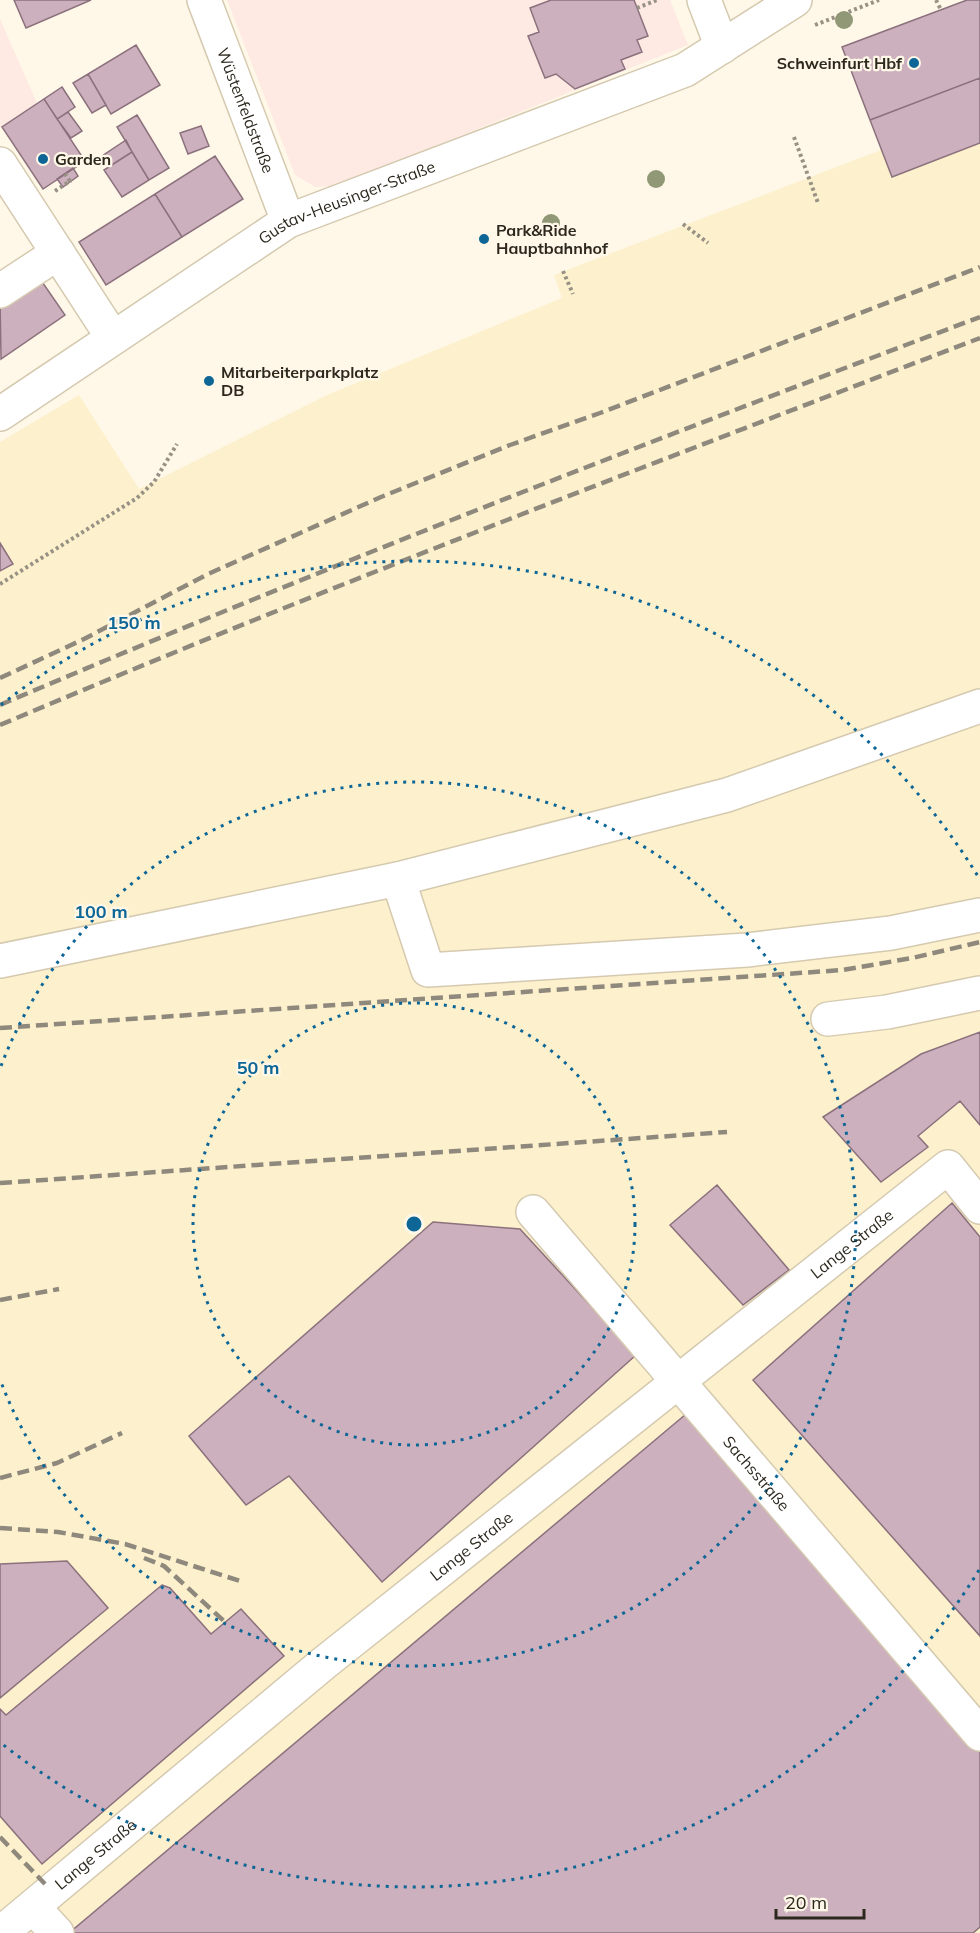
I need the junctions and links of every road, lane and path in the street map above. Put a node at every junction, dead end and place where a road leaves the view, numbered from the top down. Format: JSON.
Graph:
{"nodes":[{"id":1,"x":204,"y":0,"type":"edge"},
{"id":2,"x":657,"y":0,"type":"edge"},
{"id":3,"x":704,"y":0,"type":"edge"},
{"id":4,"x":795,"y":0,"type":"edge"},
{"id":5,"x":936,"y":0,"type":"edge"},
{"id":6,"x":637,"y":8,"type":"dead end"},
{"id":7,"x":941,"y":10,"type":"dead end"},
{"id":8,"x":722,"y":47,"type":"junction"},
{"id":9,"x":794,"y":137,"type":"dead end"},
{"id":10,"x":0,"y":164,"type":"edge"},
{"id":11,"x":818,"y":203,"type":"dead end"},
{"id":12,"x":288,"y":221,"type":"junction"},
{"id":13,"x":683,"y":224,"type":"dead end"},
{"id":14,"x":708,"y":243,"type":"dead end"},
{"id":15,"x":58,"y":253,"type":"junction"},
{"id":16,"x":563,"y":271,"type":"dead end"},
{"id":17,"x":0,"y":291,"type":"edge"},
{"id":18,"x":573,"y":294,"type":"dead end"},
{"id":19,"x":113,"y":338,"type":"junction"},
{"id":20,"x":0,"y":414,"type":"edge"},
{"id":21,"x":177,"y":444,"type":"dead end"},
{"id":22,"x":0,"y":584,"type":"edge"},
{"id":23,"x":980,"y":706,"type":"edge"},
{"id":24,"x":398,"y":879,"type":"junction"},
{"id":25,"x":980,"y":915,"type":"edge"},
{"id":26,"x":0,"y":961,"type":"edge"},
{"id":27,"x":980,"y":993,"type":"edge"},
{"id":28,"x":828,"y":1019,"type":"dead end"},
{"id":29,"x":980,"y":1207,"type":"edge"},
{"id":30,"x":532,"y":1212,"type":"dead end"},
{"id":31,"x":678,"y":1382,"type":"junction"},
{"id":32,"x":980,"y":1734,"type":"edge"},
{"id":33,"x":33,"y":1907,"type":"junction"},
{"id":34,"x":2,"y":1933,"type":"edge"},
{"id":35,"x":57,"y":1933,"type":"edge"}],
"edges":[{"from":1,"to":12,"type":"street","name":"Wüstenfeldstraße"},
{"from":2,"to":6,"type":"path"},
{"from":3,"to":8,"type":"street"},
{"from":4,"to":8,"type":"street","name":"Gustav-Heusinger-Straße"},
{"from":5,"to":7,"type":"path"},
{"from":8,"to":12,"type":"street","name":"Gustav-Heusinger-Straße"},
{"from":9,"to":11,"type":"path"},
{"from":10,"to":15,"type":"street"},
{"from":12,"to":19,"type":"street","name":"Gustav-Heusinger-Straße"},
{"from":13,"to":14,"type":"path"},
{"from":15,"to":17,"type":"street"},
{"from":15,"to":19,"type":"street"},
{"from":16,"to":18,"type":"path"},
{"from":19,"to":20,"type":"street","name":"Gustav-Heusinger-Straße"},
{"from":21,"to":22,"type":"path"},
{"from":23,"to":24,"type":"street"},
{"from":24,"to":25,"type":"street"},
{"from":24,"to":26,"type":"street"},
{"from":27,"to":28,"type":"street"},
{"from":29,"to":31,"type":"street","name":"Lange Straße"},
{"from":30,"to":31,"type":"street","name":"Sachsstraße"},
{"from":31,"to":32,"type":"street","name":"Sachsstraße"},
{"from":31,"to":33,"type":"street","name":"Lange Straße"},
{"from":33,"to":34,"type":"street","name":"Lange Straße"},
{"from":33,"to":35,"type":"street"}]}
